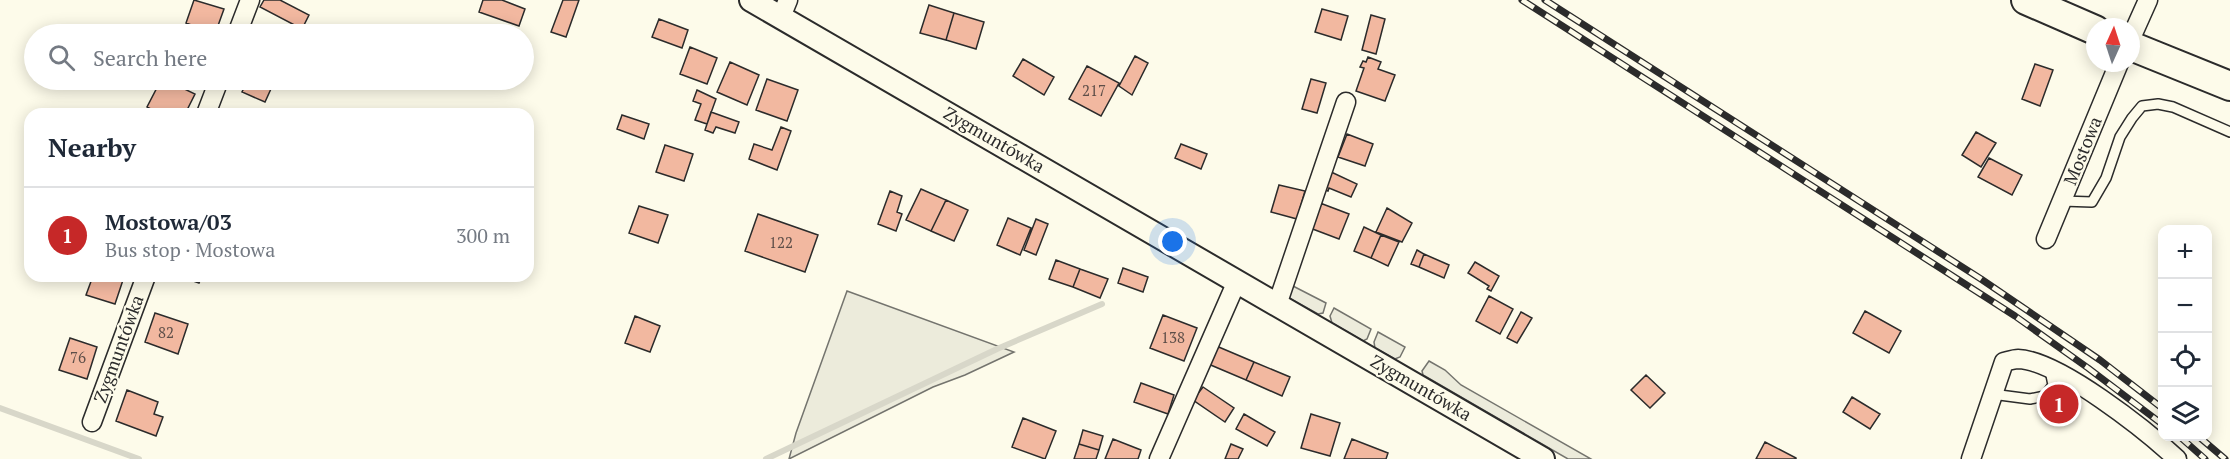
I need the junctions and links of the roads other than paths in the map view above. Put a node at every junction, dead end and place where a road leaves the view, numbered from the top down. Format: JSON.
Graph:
{"nodes":[{"id":1,"x":250,"y":0,"type":"edge"},
{"id":2,"x":751,"y":0,"type":"edge"},
{"id":3,"x":2026,"y":0,"type":"edge"},
{"id":4,"x":2148,"y":0,"type":"edge"},
{"id":5,"x":784,"y":8,"type":"edge"},
{"id":6,"x":2140,"y":18,"type":"edge"},
{"id":7,"x":241,"y":24,"type":"edge"},
{"id":8,"x":2086,"y":26,"type":"edge"},
{"id":9,"x":2140,"y":50,"type":"edge"},
{"id":10,"x":2115,"y":72,"type":"edge"},
{"id":11,"x":2230,"y":86,"type":"edge"},
{"id":12,"x":215,"y":90,"type":"edge"},
{"id":13,"x":1346,"y":102,"type":"dead end"},
{"id":14,"x":208,"y":108,"type":"edge"},
{"id":15,"x":2230,"y":132,"type":"edge"},
{"id":16,"x":2062,"y":201,"type":"junction"},
{"id":17,"x":2046,"y":239,"type":"dead end"},
{"id":18,"x":1237,"y":281,"type":"junction"},
{"id":19,"x":144,"y":282,"type":"edge"},
{"id":20,"x":1277,"y":305,"type":"junction"},
{"id":21,"x":2050,"y":370,"type":"junction"},
{"id":22,"x":1992,"y":394,"type":"junction"},
{"id":23,"x":92,"y":422,"type":"dead end"},
{"id":24,"x":1159,"y":459,"type":"edge"},
{"id":25,"x":1543,"y":459,"type":"edge"},
{"id":26,"x":1971,"y":459,"type":"edge"},
{"id":27,"x":2176,"y":459,"type":"edge"}],
"edges":[{"from":1,"to":7,"type":"street"},
{"from":2,"to":5,"type":"street","name":"Zygmuntówka"},
{"from":3,"to":8,"type":"main road"},
{"from":4,"to":6,"type":"street"},
{"from":5,"to":18,"type":"street","name":"Zygmuntówka"},
{"from":9,"to":11,"type":"main road"},
{"from":10,"to":16,"type":"street","name":"Mostowa"},
{"from":12,"to":14,"type":"street"},
{"from":13,"to":20,"type":"street"},
{"from":15,"to":16,"type":"lane"},
{"from":16,"to":17,"type":"street","name":"Mostowa"},
{"from":18,"to":20,"type":"street","name":"Zygmuntówka"},
{"from":18,"to":24,"type":"street"},
{"from":19,"to":23,"type":"street","name":"Zygmuntówka"},
{"from":20,"to":25,"type":"street","name":"Zygmuntówka"},
{"from":21,"to":22,"type":"street"},
{"from":21,"to":22,"type":"lane"},
{"from":21,"to":27,"type":"street"},
{"from":22,"to":26,"type":"street"}]}
